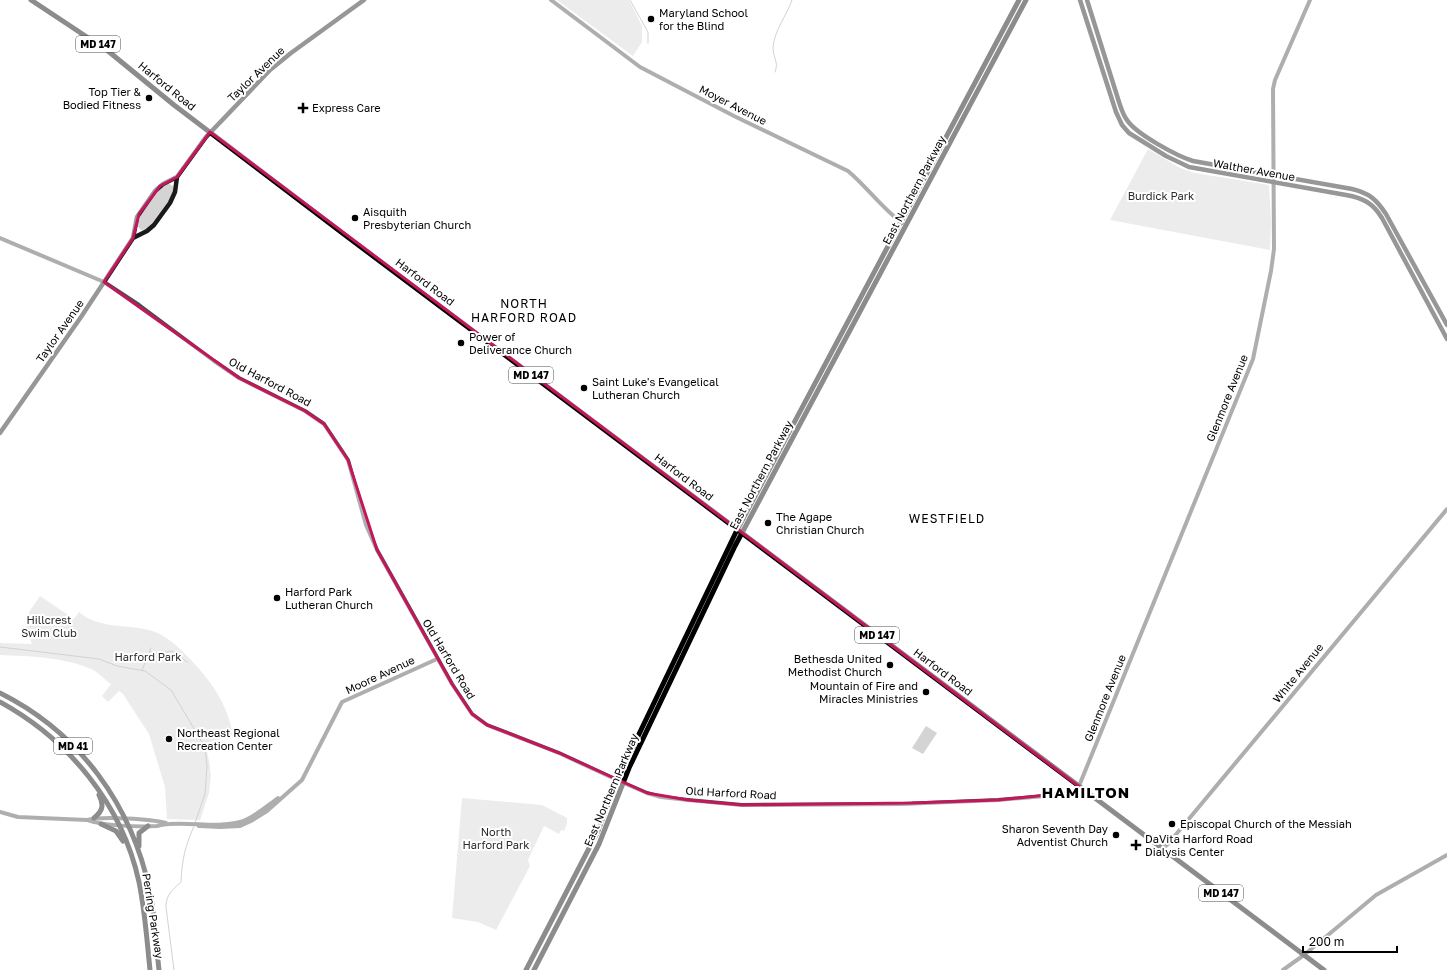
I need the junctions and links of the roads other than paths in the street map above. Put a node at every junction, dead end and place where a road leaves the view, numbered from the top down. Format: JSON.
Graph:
{"nodes":[{"id":1,"x":31,"y":0,"type":"edge"},
{"id":2,"x":364,"y":0,"type":"edge"},
{"id":3,"x":551,"y":0,"type":"edge"},
{"id":4,"x":1019,"y":0,"type":"edge"},
{"id":5,"x":1026,"y":0,"type":"edge"},
{"id":6,"x":1080,"y":0,"type":"edge"},
{"id":7,"x":1087,"y":0,"type":"edge"},
{"id":8,"x":1310,"y":0,"type":"edge"},
{"id":9,"x":980,"y":73,"type":"junction"},
{"id":10,"x":986,"y":77,"type":"junction"},
{"id":11,"x":210,"y":132,"type":"junction"},
{"id":12,"x":1273,"y":175,"type":"junction"},
{"id":13,"x":176,"y":177,"type":"junction"},
{"id":14,"x":1273,"y":182,"type":"junction"},
{"id":15,"x":904,"y":223,"type":"junction"},
{"id":16,"x":0,"y":238,"type":"edge"},
{"id":17,"x":133,"y":238,"type":"junction"},
{"id":18,"x":104,"y":282,"type":"junction"},
{"id":19,"x":1447,"y":325,"type":"edge"},
{"id":20,"x":1447,"y":339,"type":"edge"},
{"id":21,"x":0,"y":433,"type":"edge"},
{"id":22,"x":1447,"y":509,"type":"edge"},
{"id":23,"x":739,"y":531,"type":"junction"},
{"id":24,"x":437,"y":659,"type":"junction"},
{"id":25,"x":0,"y":693,"type":"edge"},
{"id":26,"x":0,"y":702,"type":"edge"},
{"id":27,"x":620,"y":781,"type":"junction"},
{"id":28,"x":95,"y":784,"type":"junction"},
{"id":29,"x":1079,"y":786,"type":"junction"},
{"id":30,"x":1085,"y":791,"type":"junction"},
{"id":31,"x":0,"y":812,"type":"edge"},
{"id":32,"x":94,"y":818,"type":"junction"},
{"id":33,"x":116,"y":819,"type":"junction"},
{"id":34,"x":125,"y":819,"type":"junction"},
{"id":35,"x":87,"y":820,"type":"junction"},
{"id":36,"x":101,"y":824,"type":"junction"},
{"id":37,"x":169,"y":824,"type":"junction"},
{"id":38,"x":119,"y":825,"type":"junction"},
{"id":39,"x":128,"y":825,"type":"junction"},
{"id":40,"x":148,"y":826,"type":"junction"},
{"id":41,"x":1162,"y":849,"type":"junction"},
{"id":42,"x":131,"y":854,"type":"junction"},
{"id":43,"x":1447,"y":855,"type":"edge"},
{"id":44,"x":144,"y":867,"type":"junction"},
{"id":45,"x":1304,"y":955,"type":"junction"},
{"id":46,"x":150,"y":970,"type":"edge"},
{"id":47,"x":159,"y":970,"type":"edge"},
{"id":48,"x":526,"y":970,"type":"edge"},
{"id":49,"x":534,"y":970,"type":"edge"},
{"id":50,"x":1283,"y":970,"type":"edge"},
{"id":51,"x":1324,"y":970,"type":"edge"}],
"edges":[{"from":1,"to":11,"type":"main road","name":"Harford Road","number":"MD 147"},
{"from":2,"to":11,"type":"main road","name":"Taylor Avenue"},
{"from":3,"to":15,"type":"street","name":"Moyer Avenue"},
{"from":4,"to":9,"type":"main road","name":"East Northern Parkway"},
{"from":5,"to":10,"type":"main road","name":"East Northern Parkway"},
{"from":6,"to":14,"type":"main road","name":"Walther Avenue"},
{"from":7,"to":12,"type":"main road","name":"Walther Avenue"},
{"from":8,"to":12,"type":"street","name":"Glenmore Avenue"},
{"from":9,"to":10,"type":"main road"},
{"from":9,"to":15,"type":"main road","name":"East Northern Parkway"},
{"from":10,"to":15,"type":"main road","name":"East Northern Parkway"},
{"from":11,"to":13,"type":"main road","name":"Taylor Avenue"},
{"from":11,"to":23,"type":"main road","name":"Harford Road","number":"MD 147"},
{"from":12,"to":14,"type":"street","name":"Glenmore Avenue"},
{"from":12,"to":19,"type":"main road","name":"Walther Avenue"},
{"from":13,"to":17,"type":"main road","name":"Taylor Avenue"},
{"from":13,"to":17,"type":"main road","name":"Taylor Avenue"},
{"from":14,"to":20,"type":"main road","name":"Walther Avenue"},
{"from":14,"to":29,"type":"street","name":"Glenmore Avenue"},
{"from":15,"to":23,"type":"main road","name":"East Northern Parkway"},
{"from":16,"to":18,"type":"street","name":"Old Harford Road"},
{"from":17,"to":18,"type":"main road","name":"Taylor Avenue"},
{"from":18,"to":21,"type":"main road","name":"Taylor Avenue"},
{"from":18,"to":24,"type":"street","name":"Old Harford Road"},
{"from":22,"to":41,"type":"street","name":"White Avenue"},
{"from":23,"to":27,"type":"main road","name":"East Northern Parkway"},
{"from":23,"to":29,"type":"main road","name":"Harford Road","number":"MD 147"},
{"from":24,"to":27,"type":"street","name":"Old Harford Road"},
{"from":24,"to":37,"type":"street","name":"Moore Avenue"},
{"from":25,"to":34,"type":"main road","name":"Perring Parkway","number":"MD 41"},
{"from":26,"to":28,"type":"main road","name":"Perring Parkway","number":"MD 41"},
{"from":27,"to":30,"type":"street","name":"Old Harford Road"},
{"from":27,"to":48,"type":"main road","name":"East Northern Parkway"},
{"from":27,"to":49,"type":"main road","name":"East Northern Parkway"},
{"from":28,"to":32,"type":"main road"},
{"from":28,"to":33,"type":"main road","name":"Perring Parkway","number":"MD 41"},
{"from":29,"to":30,"type":"main road","name":"Harford Road","number":"MD 147"},
{"from":30,"to":41,"type":"main road","name":"Harford Road","number":"MD 147"},
{"from":31,"to":35,"type":"street"},
{"from":32,"to":33,"type":"street"},
{"from":32,"to":35,"type":"street"},
{"from":33,"to":34,"type":"street"},
{"from":33,"to":38,"type":"main road","name":"Perring Parkway","number":"MD 41"},
{"from":34,"to":37,"type":"street"},
{"from":34,"to":39,"type":"main road","name":"Perring Parkway","number":"MD 41"},
{"from":35,"to":36,"type":"street"},
{"from":36,"to":38,"type":"street"},
{"from":36,"to":42,"type":"main road"},
{"from":37,"to":40,"type":"street"},
{"from":38,"to":39,"type":"street"},
{"from":38,"to":42,"type":"main road","name":"Perring Parkway","number":"MD 41"},
{"from":39,"to":40,"type":"street"},
{"from":39,"to":44,"type":"main road","name":"Perring Parkway","number":"MD 41"},
{"from":40,"to":44,"type":"main road"},
{"from":41,"to":45,"type":"main road","name":"Harford Road","number":"MD 147"},
{"from":42,"to":46,"type":"main road","name":"Perring Parkway","number":"MD 41"},
{"from":43,"to":45,"type":"street"},
{"from":44,"to":47,"type":"main road","name":"Perring Parkway","number":"MD 41"},
{"from":45,"to":50,"type":"street"},
{"from":45,"to":51,"type":"main road","name":"Harford Road","number":"MD 147"}]}
